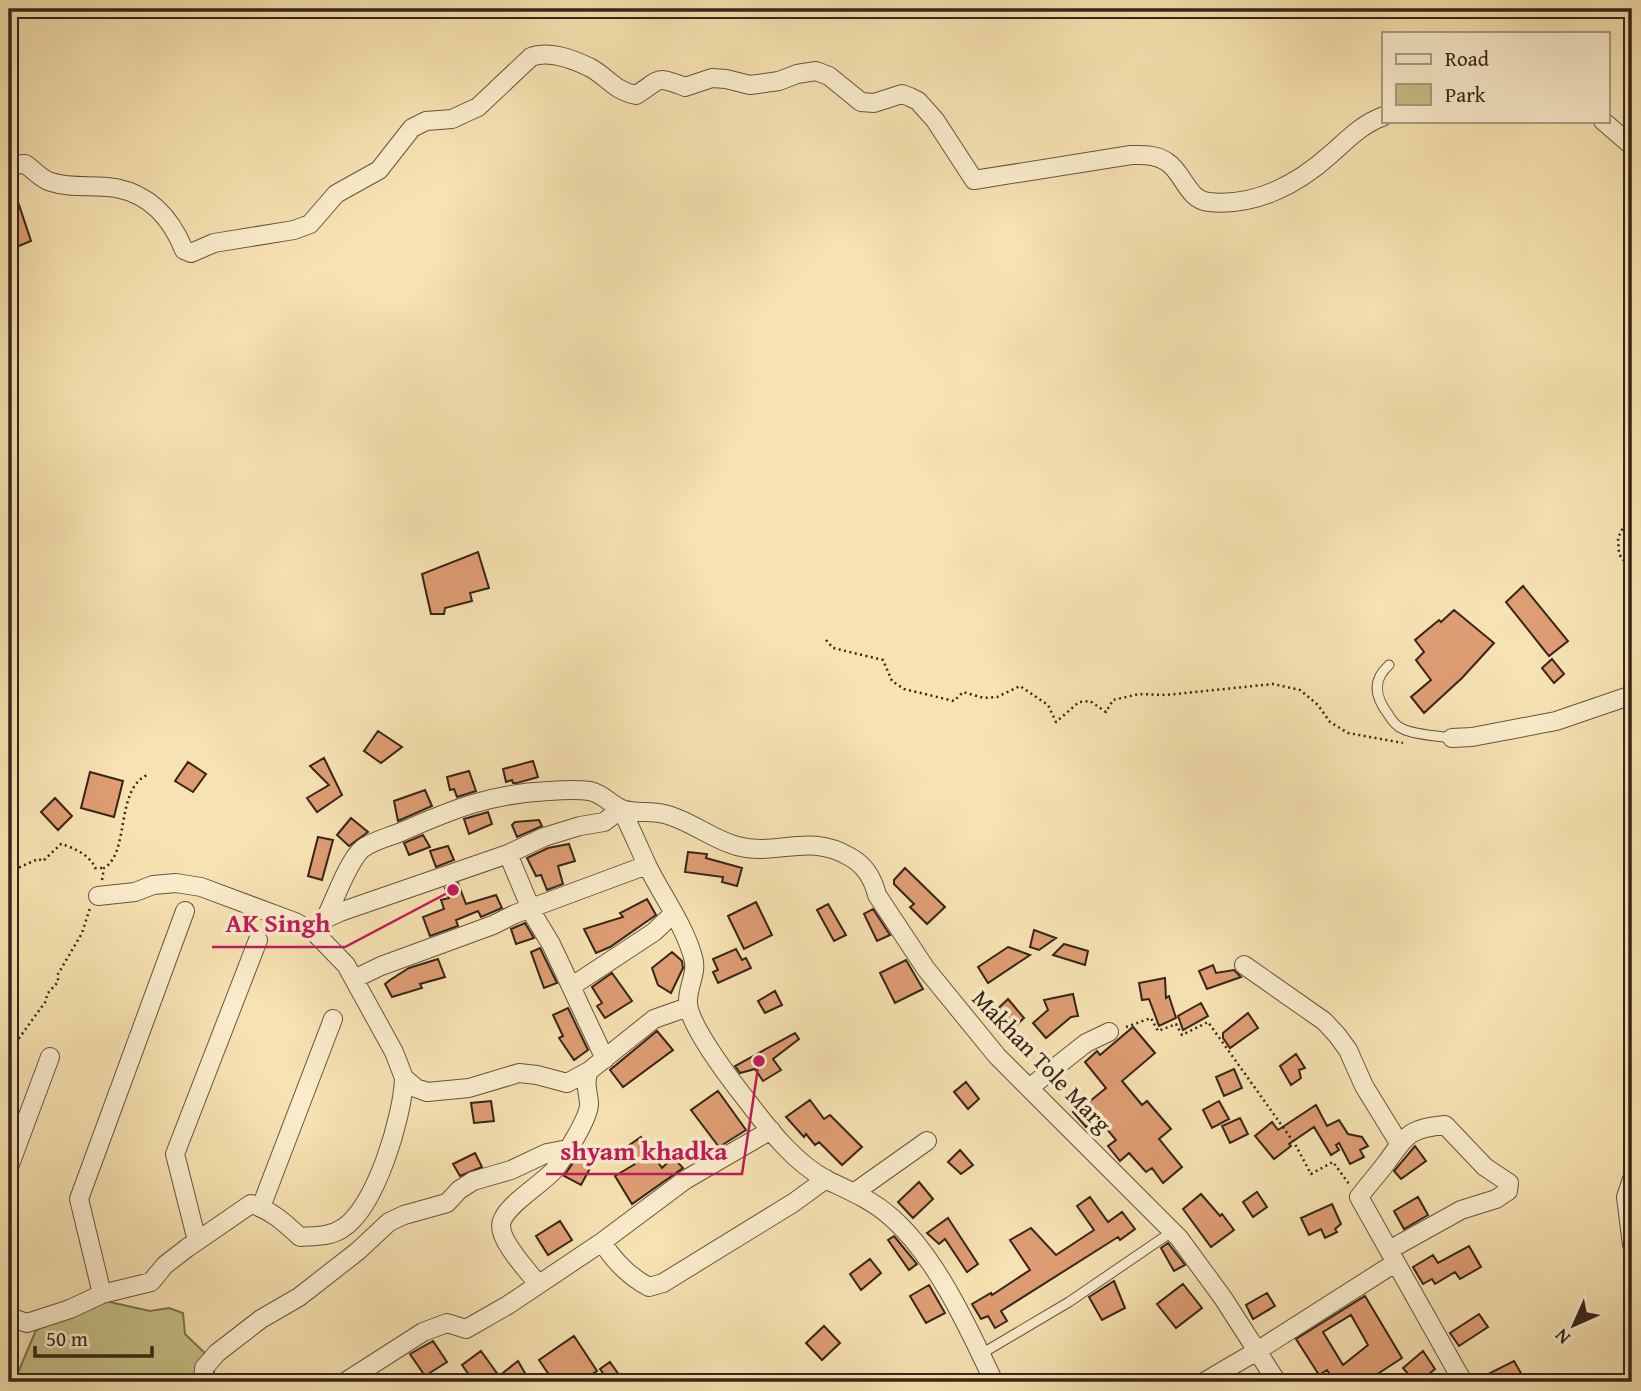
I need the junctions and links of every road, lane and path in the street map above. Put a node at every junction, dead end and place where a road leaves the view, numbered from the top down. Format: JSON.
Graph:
{"nodes":[{"id":1,"x":1382,"y":117,"type":"edge"},
{"id":2,"x":1604,"y":122,"type":"edge"},
{"id":3,"x":1632,"y":146,"type":"edge"},
{"id":4,"x":9,"y":165,"type":"edge"},
{"id":5,"x":1632,"y":509,"type":"edge"},
{"id":6,"x":1632,"y":572,"type":"edge"},
{"id":7,"x":826,"y":640,"type":"dead end"},
{"id":8,"x":1389,"y":665,"type":"dead end"},
{"id":9,"x":1632,"y":695,"type":"edge"},
{"id":10,"x":1452,"y":738,"type":"joint"},
{"id":11,"x":1409,"y":744,"type":"dead end"},
{"id":12,"x":147,"y":775,"type":"dead end"},
{"id":13,"x":621,"y":809,"type":"junction"},
{"id":14,"x":508,"y":855,"type":"junction"},
{"id":15,"x":647,"y":865,"type":"junction"},
{"id":16,"x":104,"y":868,"type":"junction"},
{"id":17,"x":9,"y":872,"type":"edge"},
{"id":18,"x":98,"y":895,"type":"junction"},
{"id":19,"x":532,"y":909,"type":"junction"},
{"id":20,"x":185,"y":911,"type":"dead end"},
{"id":21,"x":673,"y":914,"type":"junction"},
{"id":22,"x":320,"y":926,"type":"junction"},
{"id":23,"x":258,"y":940,"type":"dead end"},
{"id":24,"x":1244,"y":965,"type":"dead end"},
{"id":25,"x":354,"y":979,"type":"junction"},
{"id":26,"x":572,"y":986,"type":"junction"},
{"id":27,"x":688,"y":1007,"type":"junction"},
{"id":28,"x":333,"y":1019,"type":"dead end"},
{"id":29,"x":1109,"y":1032,"type":"joint"},
{"id":30,"x":9,"y":1052,"type":"edge"},
{"id":31,"x":50,"y":1057,"type":"dead end"},
{"id":32,"x":605,"y":1059,"type":"junction"},
{"id":33,"x":589,"y":1071,"type":"junction"},
{"id":34,"x":404,"y":1078,"type":"junction"},
{"id":35,"x":1029,"y":1088,"type":"junction"},
{"id":36,"x":771,"y":1130,"type":"junction"},
{"id":37,"x":927,"y":1141,"type":"dead end"},
{"id":38,"x":1399,"y":1143,"type":"junction"},
{"id":39,"x":568,"y":1149,"type":"junction"},
{"id":40,"x":9,"y":1167,"type":"edge"},
{"id":41,"x":826,"y":1179,"type":"junction"},
{"id":42,"x":1632,"y":1179,"type":"edge"},
{"id":43,"x":855,"y":1192,"type":"junction"},
{"id":44,"x":1359,"y":1197,"type":"junction"},
{"id":45,"x":261,"y":1207,"type":"junction"},
{"id":46,"x":1173,"y":1231,"type":"junction"},
{"id":47,"x":197,"y":1241,"type":"junction"},
{"id":48,"x":602,"y":1242,"type":"junction"},
{"id":49,"x":1632,"y":1245,"type":"edge"},
{"id":50,"x":1392,"y":1256,"type":"junction"},
{"id":51,"x":538,"y":1284,"type":"junction"},
{"id":52,"x":102,"y":1294,"type":"junction"},
{"id":53,"x":9,"y":1317,"type":"edge"},
{"id":54,"x":1256,"y":1351,"type":"junction"},
{"id":55,"x":981,"y":1354,"type":"junction"},
{"id":56,"x":203,"y":1382,"type":"edge"},
{"id":57,"x":345,"y":1382,"type":"edge"},
{"id":58,"x":994,"y":1382,"type":"edge"},
{"id":59,"x":1204,"y":1382,"type":"edge"},
{"id":60,"x":1277,"y":1382,"type":"edge"},
{"id":61,"x":1463,"y":1382,"type":"edge"}],
"edges":[{"from":1,"to":4,"type":"street"},
{"from":2,"to":3,"type":"street"},
{"from":5,"to":6,"type":"path"},
{"from":7,"to":11,"type":"path"},
{"from":8,"to":10,"type":"lane"},
{"from":9,"to":10,"type":"street"},
{"from":12,"to":16,"type":"path"},
{"from":13,"to":14,"type":"street"},
{"from":13,"to":15,"type":"street"},
{"from":13,"to":22,"type":"street","name":"Makhan Tole Marg"},
{"from":13,"to":35,"type":"street","name":"Makhan Tole Marg"},
{"from":14,"to":19,"type":"street"},
{"from":14,"to":22,"type":"street"},
{"from":15,"to":19,"type":"street"},
{"from":15,"to":21,"type":"street"},
{"from":16,"to":17,"type":"path"},
{"from":16,"to":18,"type":"path"},
{"from":18,"to":22,"type":"street"},
{"from":18,"to":30,"type":"path"},
{"from":19,"to":25,"type":"street"},
{"from":19,"to":26,"type":"street"},
{"from":20,"to":52,"type":"street"},
{"from":21,"to":26,"type":"street"},
{"from":21,"to":27,"type":"street"},
{"from":22,"to":25,"type":"street"},
{"from":23,"to":47,"type":"street"},
{"from":24,"to":38,"type":"street"},
{"from":25,"to":34,"type":"street"},
{"from":26,"to":32,"type":"street"},
{"from":27,"to":32,"type":"street"},
{"from":27,"to":36,"type":"street"},
{"from":28,"to":45,"type":"street"},
{"from":29,"to":35,"type":"street"},
{"from":29,"to":44,"type":"path"},
{"from":31,"to":40,"type":"street"},
{"from":32,"to":33,"type":"street"},
{"from":33,"to":34,"type":"street"},
{"from":33,"to":39,"type":"street"},
{"from":34,"to":45,"type":"street"},
{"from":35,"to":46,"type":"street","name":"Makhan Tole Marg"},
{"from":36,"to":41,"type":"street"},
{"from":36,"to":48,"type":"street"},
{"from":37,"to":43,"type":"street"},
{"from":38,"to":44,"type":"street"},
{"from":38,"to":50,"type":"street"},
{"from":39,"to":51,"type":"street"},
{"from":39,"to":56,"type":"street"},
{"from":41,"to":43,"type":"street"},
{"from":41,"to":48,"type":"street"},
{"from":42,"to":49,"type":"street"},
{"from":43,"to":55,"type":"street"},
{"from":44,"to":50,"type":"street"},
{"from":45,"to":47,"type":"street"},
{"from":46,"to":54,"type":"street","name":"Makhan Tole Marg"},
{"from":46,"to":55,"type":"lane"},
{"from":47,"to":52,"type":"street"},
{"from":48,"to":51,"type":"street"},
{"from":50,"to":54,"type":"street"},
{"from":50,"to":61,"type":"street"},
{"from":51,"to":57,"type":"street"},
{"from":52,"to":53,"type":"street"},
{"from":54,"to":59,"type":"street"},
{"from":54,"to":60,"type":"street","name":"Makhan Tole Marg"},
{"from":55,"to":58,"type":"street"}]}
